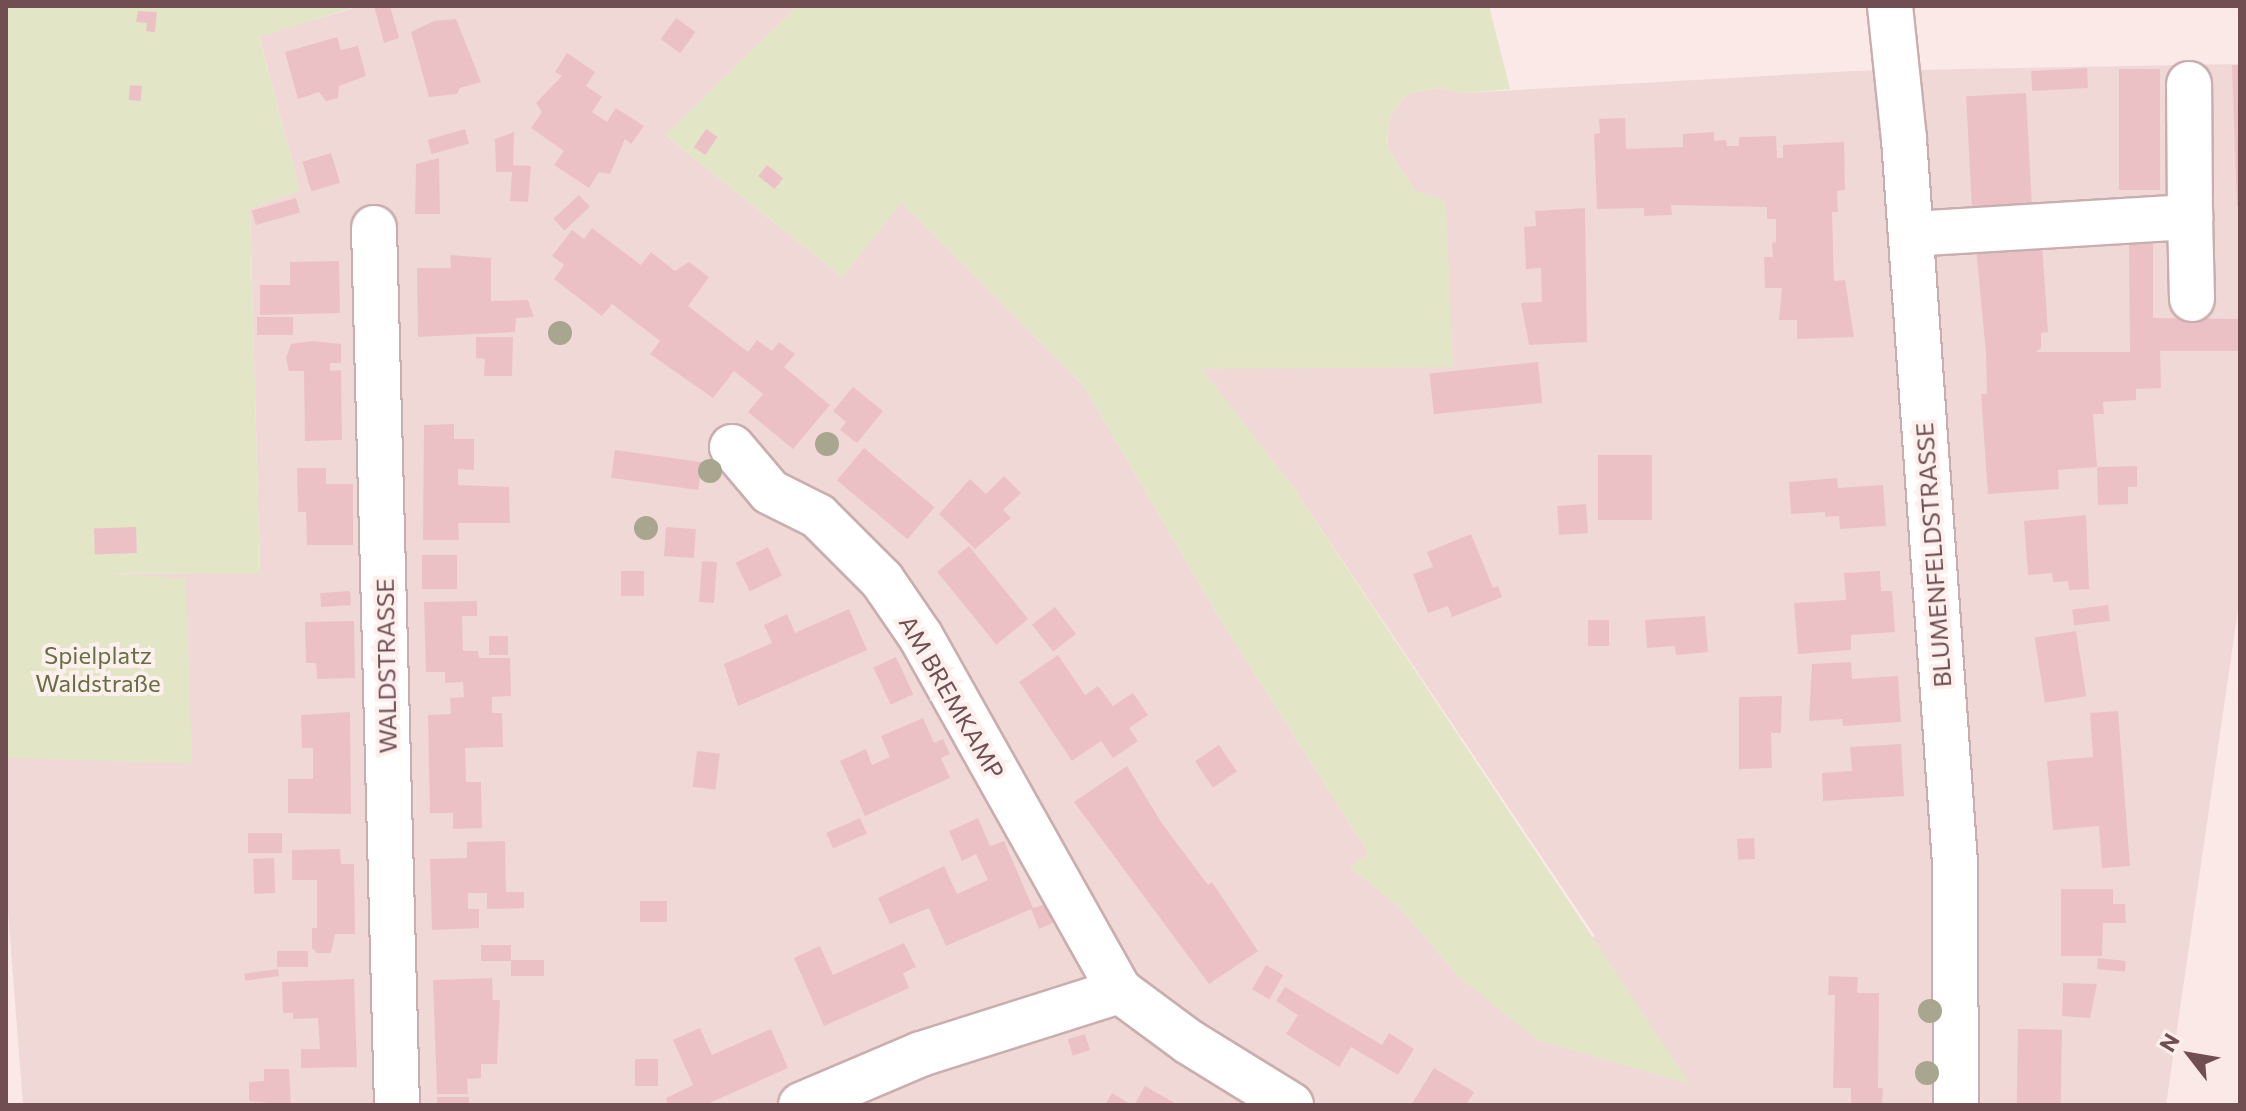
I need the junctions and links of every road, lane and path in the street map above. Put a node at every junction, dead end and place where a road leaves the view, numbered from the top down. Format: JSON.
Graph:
{"nodes":[{"id":1,"x":1890,"y":6,"type":"edge"},
{"id":2,"x":2189,"y":84,"type":"dead end"},
{"id":3,"x":2190,"y":217,"type":"junction"},
{"id":4,"x":374,"y":228,"type":"dead end"},
{"id":5,"x":1911,"y":234,"type":"junction"},
{"id":6,"x":2192,"y":299,"type":"dead end"},
{"id":7,"x":732,"y":447,"type":"dead end"},
{"id":8,"x":1120,"y":991,"type":"junction"},
{"id":9,"x":397,"y":1105,"type":"edge"},
{"id":10,"x":801,"y":1105,"type":"edge"},
{"id":11,"x":1291,"y":1105,"type":"edge"},
{"id":12,"x":1956,"y":1105,"type":"edge"}],
"edges":[{"from":1,"to":5,"type":"street","name":"BLUMENFELDSTRASSE"},
{"from":2,"to":3,"type":"street"},
{"from":3,"to":5,"type":"street"},
{"from":3,"to":6,"type":"street"},
{"from":4,"to":9,"type":"street","name":"WALDSTRASSE"},
{"from":5,"to":12,"type":"street","name":"BLUMENFELDSTRASSE"},
{"from":7,"to":8,"type":"street","name":"AM BREMKAMP"},
{"from":8,"to":10,"type":"street"},
{"from":8,"to":11,"type":"street","name":"AM BREMKAMP"}]}
